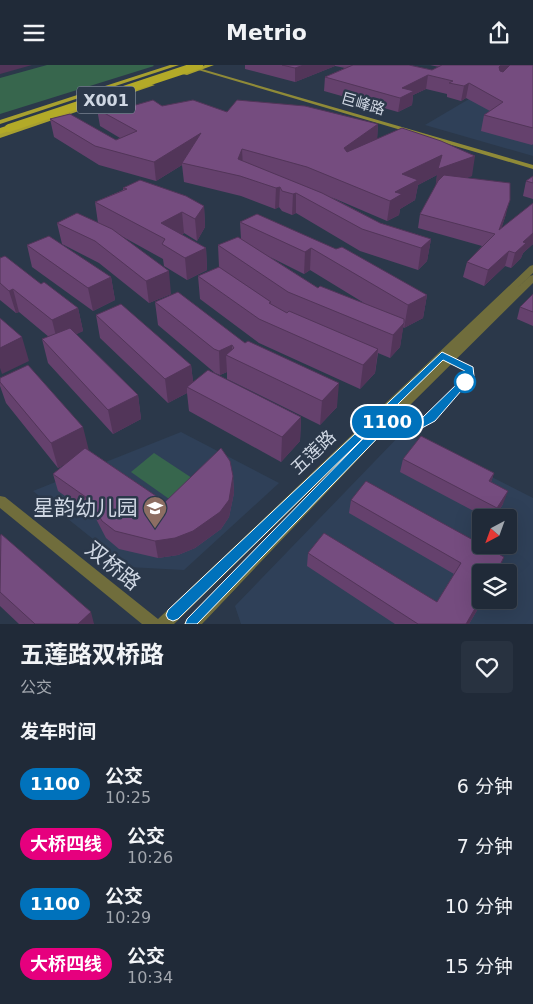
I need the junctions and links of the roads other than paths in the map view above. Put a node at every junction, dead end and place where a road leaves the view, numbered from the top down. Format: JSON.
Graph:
{"nodes":[{"id":1,"x":176,"y":65,"type":"edge"},
{"id":2,"x":187,"y":65,"type":"edge"},
{"id":3,"x":203,"y":66,"type":"edge"},
{"id":4,"x":2,"y":126,"type":"edge"},
{"id":5,"x":0,"y":136,"type":"edge"},
{"id":6,"x":533,"y":162,"type":"edge"},
{"id":7,"x":533,"y":167,"type":"edge"},
{"id":8,"x":533,"y":268,"type":"edge"},
{"id":9,"x":533,"y":278,"type":"edge"},
{"id":10,"x":0,"y":501,"type":"edge"},
{"id":11,"x":154,"y":624,"type":"edge"},
{"id":12,"x":164,"y":624,"type":"edge"},
{"id":13,"x":192,"y":624,"type":"edge"}],
"edges":[{"from":1,"to":4,"type":"main road","number":"X001"},
{"from":2,"to":3,"type":"main road","name":"巨峰路"},
{"from":2,"to":4,"type":"highway","number":"X001"},
{"from":3,"to":4,"type":"highway","number":"X001","bridge":true},
{"from":3,"to":5,"type":"main road","number":"X001"},
{"from":3,"to":6,"type":"main road","name":"巨峰路"},
{"from":3,"to":7,"type":"main road","name":"巨峰路"},
{"from":8,"to":12,"type":"street","name":"五莲路"},
{"from":9,"to":13,"type":"street","name":"五莲路"},
{"from":10,"to":11,"type":"street","name":"双桥路"}]}
